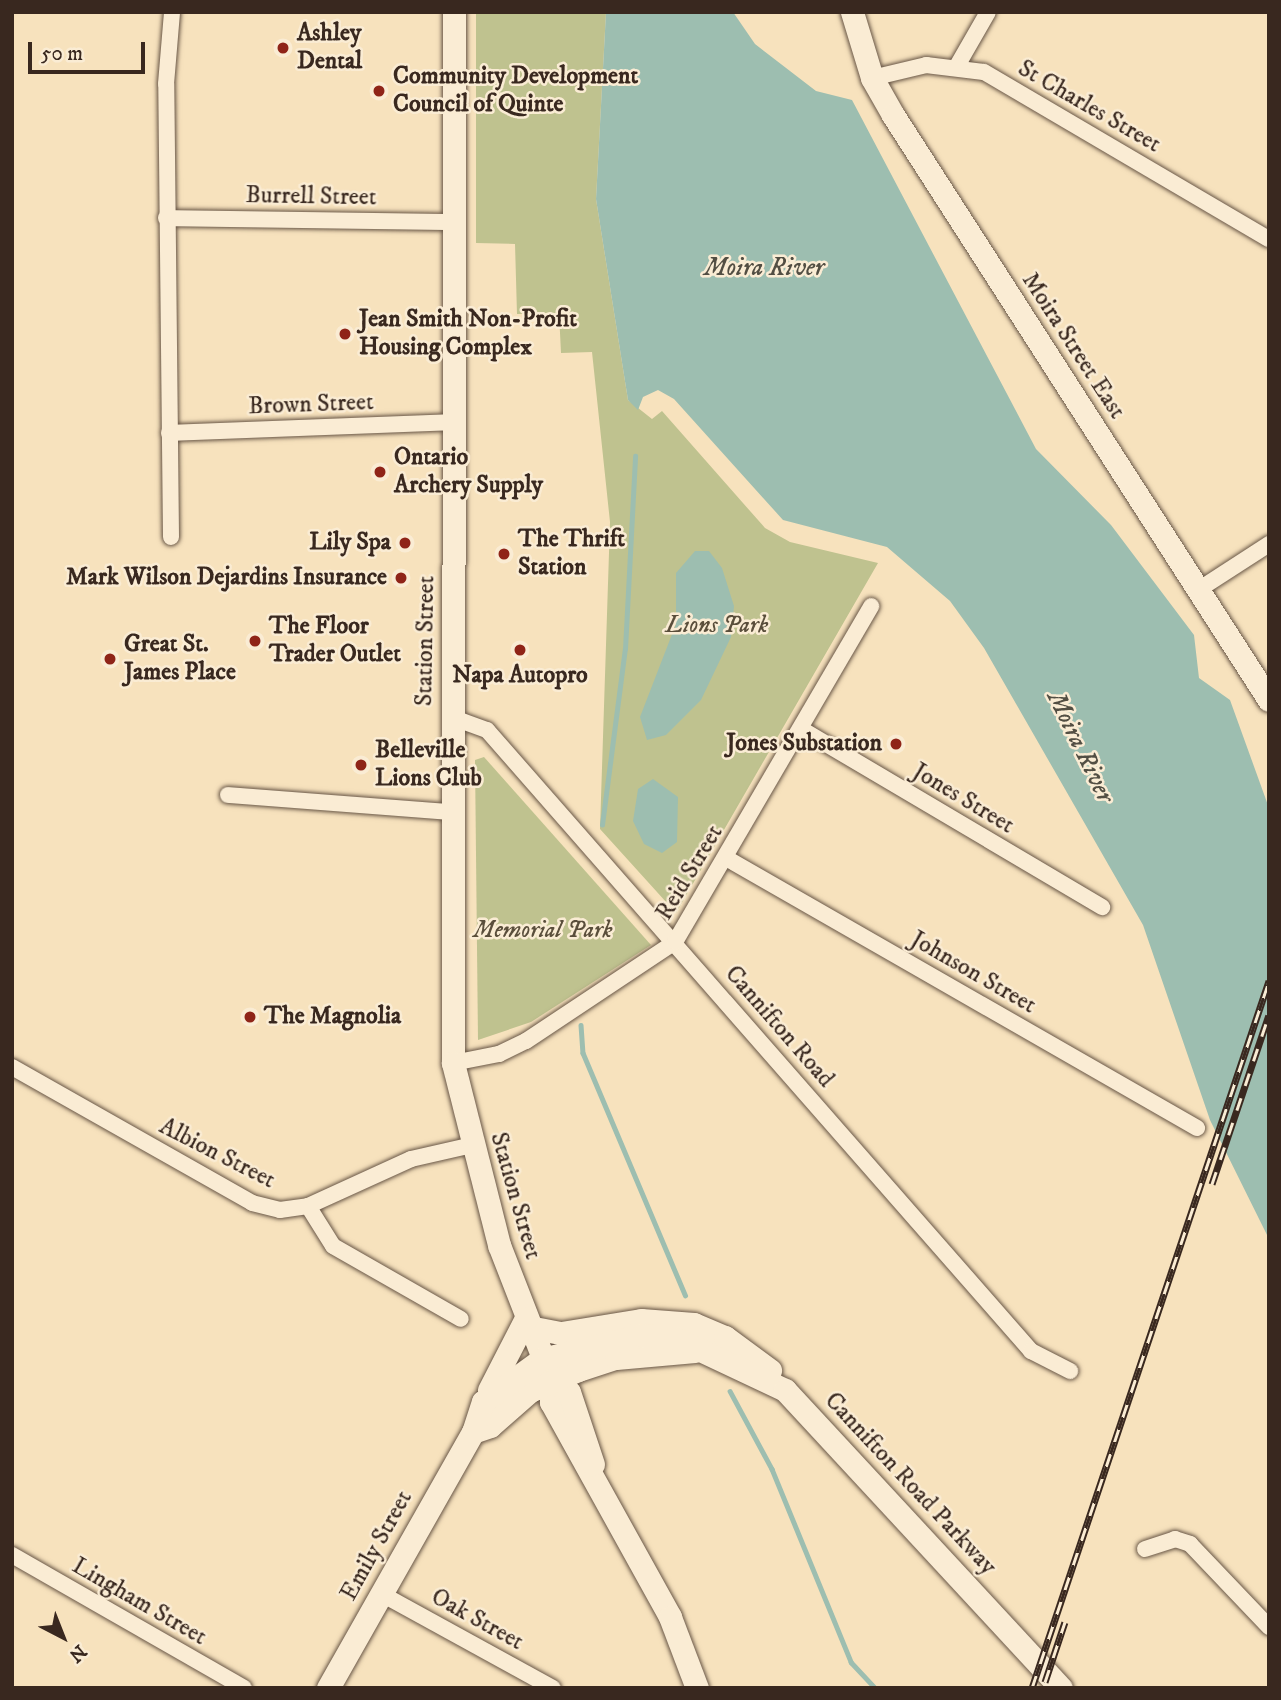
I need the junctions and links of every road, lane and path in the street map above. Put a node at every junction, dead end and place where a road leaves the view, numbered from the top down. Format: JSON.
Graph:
{"nodes":[{"id":1,"x":172,"y":12,"type":"edge"},
{"id":2,"x":454,"y":12,"type":"edge"},
{"id":3,"x":852,"y":12,"type":"edge"},
{"id":4,"x":988,"y":12,"type":"edge"},
{"id":5,"x":957,"y":66,"type":"junction"},
{"id":6,"x":872,"y":78,"type":"junction"},
{"id":7,"x":166,"y":218,"type":"junction"},
{"id":8,"x":456,"y":222,"type":"junction"},
{"id":9,"x":1269,"y":239,"type":"edge"},
{"id":10,"x":455,"y":422,"type":"junction"},
{"id":11,"x":169,"y":433,"type":"junction"},
{"id":12,"x":171,"y":537,"type":"dead end"},
{"id":13,"x":1269,"y":544,"type":"edge"},
{"id":14,"x":1198,"y":590,"type":"junction"},
{"id":15,"x":871,"y":606,"type":"dead end"},
{"id":16,"x":1269,"y":699,"type":"edge"},
{"id":17,"x":451,"y":717,"type":"junction"},
{"id":18,"x":801,"y":729,"type":"junction"},
{"id":19,"x":228,"y":795,"type":"dead end"},
{"id":20,"x":449,"y":812,"type":"junction"},
{"id":21,"x":726,"y":858,"type":"junction"},
{"id":22,"x":1102,"y":908,"type":"dead end"},
{"id":23,"x":675,"y":942,"type":"junction"},
{"id":24,"x":453,"y":1063,"type":"junction"},
{"id":25,"x":12,"y":1067,"type":"edge"},
{"id":26,"x":1197,"y":1128,"type":"dead end"},
{"id":27,"x":472,"y":1145,"type":"junction"},
{"id":28,"x":308,"y":1206,"type":"junction"},
{"id":29,"x":461,"y":1319,"type":"dead end"},
{"id":30,"x":528,"y":1323,"type":"junction"},
{"id":31,"x":695,"y":1351,"type":"junction"},
{"id":32,"x":542,"y":1359,"type":"junction"},
{"id":33,"x":1070,"y":1371,"type":"dead end"},
{"id":34,"x":552,"y":1381,"type":"junction"},
{"id":35,"x":483,"y":1402,"type":"junction"},
{"id":36,"x":807,"y":1411,"type":"junction"},
{"id":37,"x":473,"y":1432,"type":"junction"},
{"id":38,"x":1145,"y":1549,"type":"dead end"},
{"id":39,"x":12,"y":1555,"type":"edge"},
{"id":40,"x":380,"y":1593,"type":"junction"},
{"id":41,"x":1269,"y":1627,"type":"edge"},
{"id":42,"x":244,"y":1688,"type":"edge"},
{"id":43,"x":328,"y":1688,"type":"edge"},
{"id":44,"x":553,"y":1688,"type":"edge"},
{"id":45,"x":697,"y":1688,"type":"edge"},
{"id":46,"x":1061,"y":1688,"type":"edge"}],
"edges":[{"from":1,"to":7,"type":"street"},
{"from":2,"to":8,"type":"main road","name":"Station Street"},
{"from":3,"to":6,"type":"main road","name":"Moira Street East"},
{"from":4,"to":5,"type":"street"},
{"from":5,"to":6,"type":"street","name":"St Charles Street"},
{"from":5,"to":9,"type":"street","name":"St Charles Street"},
{"from":6,"to":14,"type":"main road","name":"Moira Street East"},
{"from":7,"to":8,"type":"street","name":"Burrell Street"},
{"from":7,"to":11,"type":"street"},
{"from":8,"to":10,"type":"main road","name":"Station Street"},
{"from":10,"to":11,"type":"street","name":"Brown Street"},
{"from":10,"to":17,"type":"main road","name":"Station Street"},
{"from":11,"to":12,"type":"street"},
{"from":13,"to":14,"type":"street"},
{"from":14,"to":16,"type":"main road","name":"Moira Street East"},
{"from":15,"to":18,"type":"street","name":"Reid Street"},
{"from":17,"to":20,"type":"main road","name":"Station Street"},
{"from":17,"to":23,"type":"street","name":"Cannifton Road"},
{"from":18,"to":21,"type":"street","name":"Reid Street"},
{"from":18,"to":22,"type":"street","name":"Jones Street"},
{"from":19,"to":20,"type":"street"},
{"from":20,"to":24,"type":"main road","name":"Station Street"},
{"from":21,"to":23,"type":"street","name":"Reid Street"},
{"from":21,"to":26,"type":"street","name":"Johnson Street"},
{"from":23,"to":24,"type":"street","name":"Reid Street"},
{"from":23,"to":33,"type":"street","name":"Cannifton Road"},
{"from":24,"to":27,"type":"main road","name":"Station Street"},
{"from":25,"to":28,"type":"street","name":"Albion Street"},
{"from":27,"to":28,"type":"street"},
{"from":27,"to":30,"type":"main road","name":"Station Street"},
{"from":28,"to":29,"type":"street"},
{"from":30,"to":32,"type":"main road","name":"Station Street"},
{"from":30,"to":35,"type":"main road","name":"Emily Street"},
{"from":30,"to":36,"type":"main road"},
{"from":31,"to":32,"type":"main road","name":"Cannifton Road Parkway"},
{"from":31,"to":34,"type":"main road","name":"Cannifton Road Parkway"},
{"from":31,"to":36,"type":"main road","name":"Cannifton Road Parkway"},
{"from":32,"to":34,"type":"main road","name":"Station Street"},
{"from":32,"to":35,"type":"main road"},
{"from":34,"to":37,"type":"main road","name":"Emily Street"},
{"from":34,"to":45,"type":"main road","name":"Station Street"},
{"from":35,"to":37,"type":"main road","name":"Emily Street"},
{"from":36,"to":46,"type":"main road","name":"Cannifton Road Parkway"},
{"from":37,"to":40,"type":"main road","name":"Emily Street"},
{"from":38,"to":41,"type":"street"},
{"from":39,"to":42,"type":"street","name":"Lingham Street"},
{"from":40,"to":43,"type":"main road","name":"Emily Street"},
{"from":40,"to":44,"type":"street","name":"Oak Street"}]}
